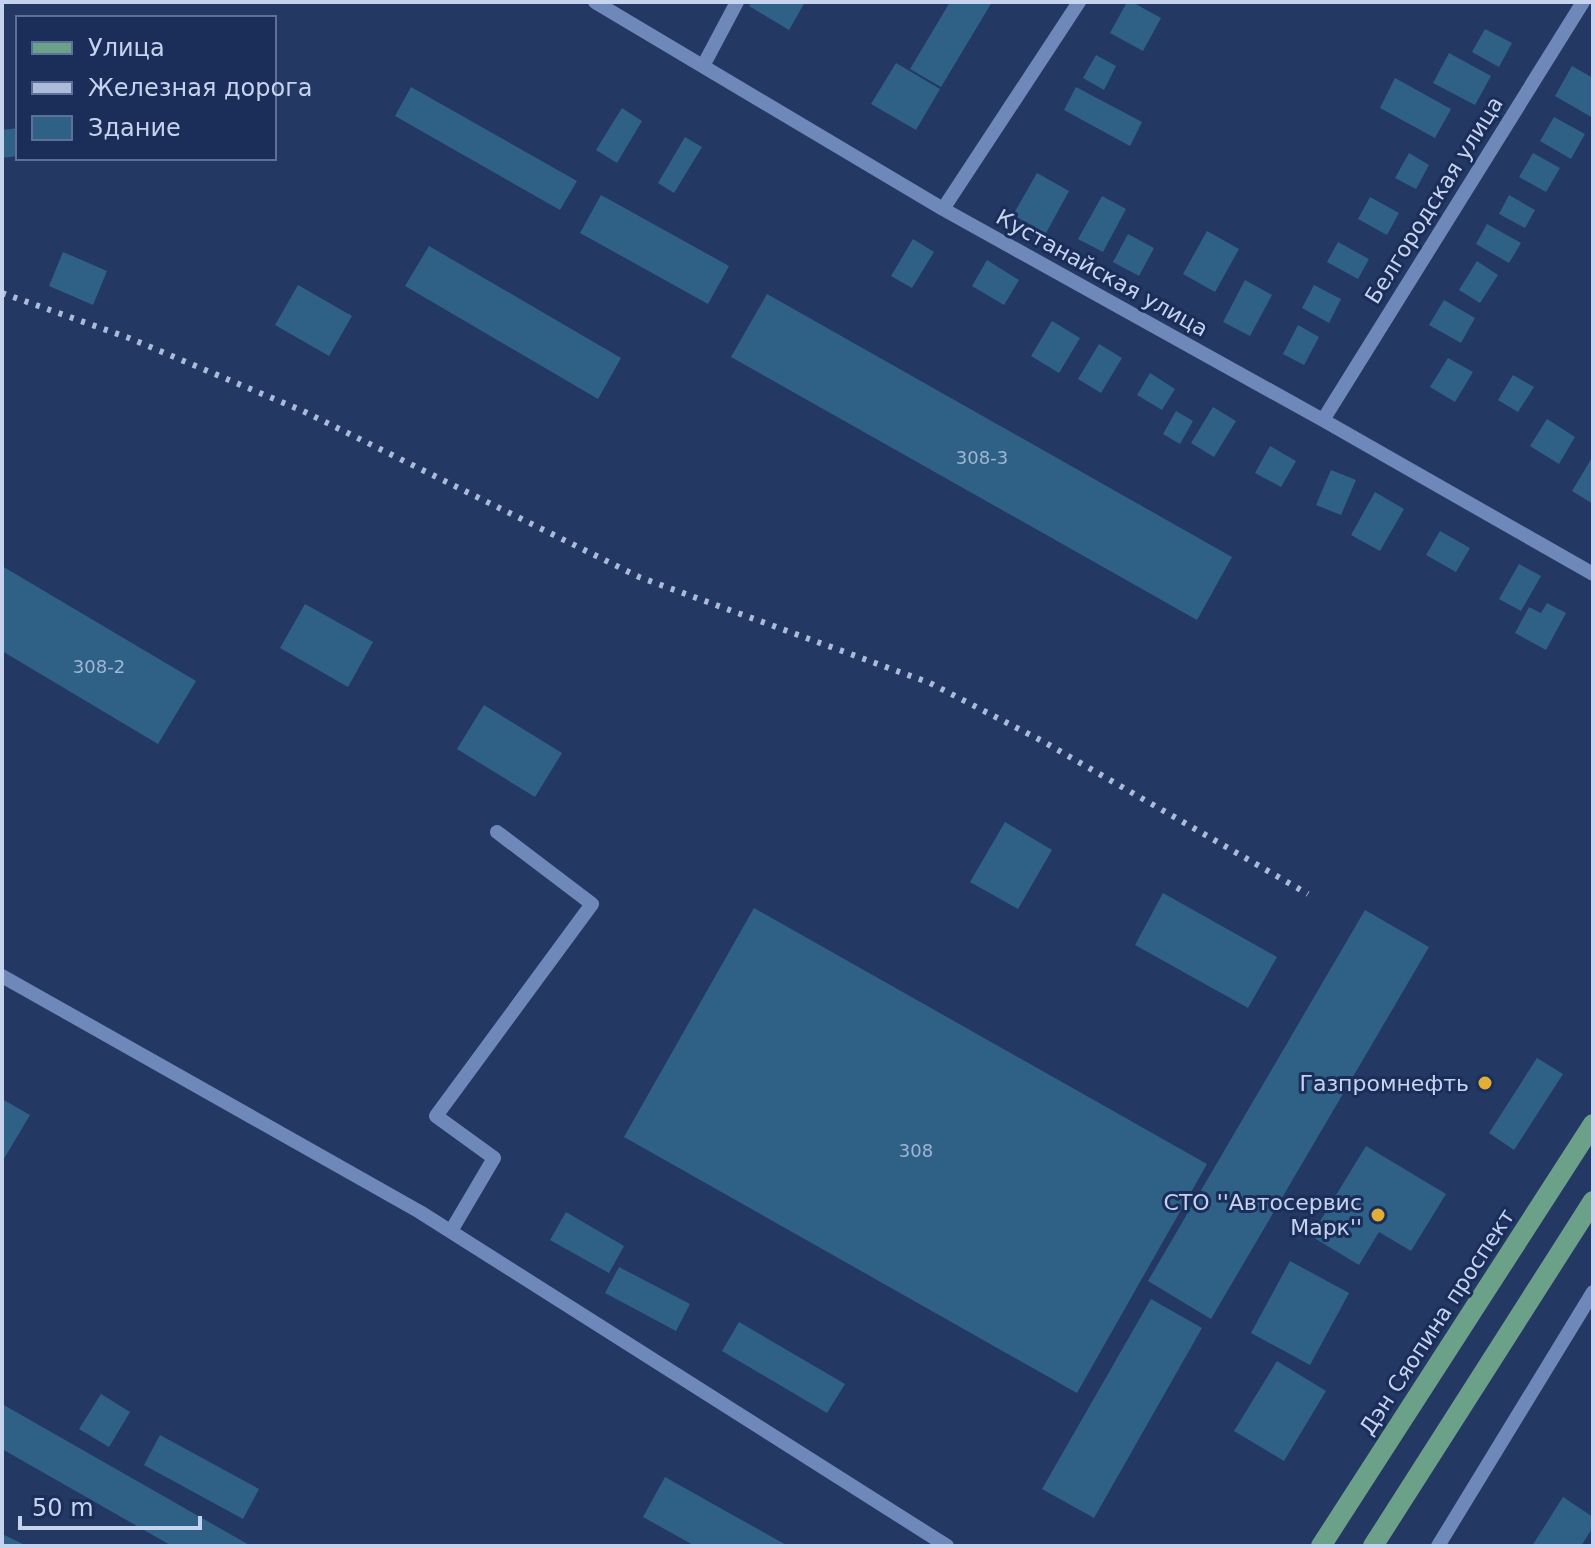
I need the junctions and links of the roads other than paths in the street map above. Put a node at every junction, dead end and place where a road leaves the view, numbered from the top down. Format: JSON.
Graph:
{"nodes":[{"id":1,"x":595,"y":2,"type":"edge"},
{"id":2,"x":737,"y":2,"type":"edge"},
{"id":3,"x":1079,"y":2,"type":"edge"},
{"id":4,"x":1583,"y":2,"type":"edge"},
{"id":5,"x":703,"y":66,"type":"junction"},
{"id":6,"x":943,"y":209,"type":"junction"},
{"id":7,"x":1323,"y":420,"type":"junction"},
{"id":8,"x":1591,"y":567,"type":"edge"},
{"id":9,"x":497,"y":832,"type":"dead end"},
{"id":10,"x":2,"y":976,"type":"edge"},
{"id":11,"x":1593,"y":1124,"type":"edge"},
{"id":12,"x":1593,"y":1201,"type":"edge"},
{"id":13,"x":451,"y":1231,"type":"junction"},
{"id":14,"x":1593,"y":1292,"type":"edge"},
{"id":15,"x":947,"y":1546,"type":"edge"},
{"id":16,"x":1321,"y":1546,"type":"edge"},
{"id":17,"x":1373,"y":1546,"type":"edge"},
{"id":18,"x":1438,"y":1546,"type":"edge"}],
"edges":[{"from":1,"to":5,"type":"street","name":"Кустанайская улица"},
{"from":2,"to":5,"type":"street"},
{"from":3,"to":6,"type":"street"},
{"from":4,"to":7,"type":"street","name":"Белгородская улица"},
{"from":5,"to":6,"type":"street","name":"Кустанайская улица"},
{"from":6,"to":7,"type":"street","name":"Кустанайская улица"},
{"from":7,"to":8,"type":"street","name":"Кустанайская улица"},
{"from":9,"to":13,"type":"street"},
{"from":10,"to":13,"type":"street"},
{"from":11,"to":16,"type":"main road","name":"Дэн Сяопина проспект"},
{"from":12,"to":17,"type":"main road"},
{"from":13,"to":15,"type":"street"},
{"from":14,"to":18,"type":"street"}]}
